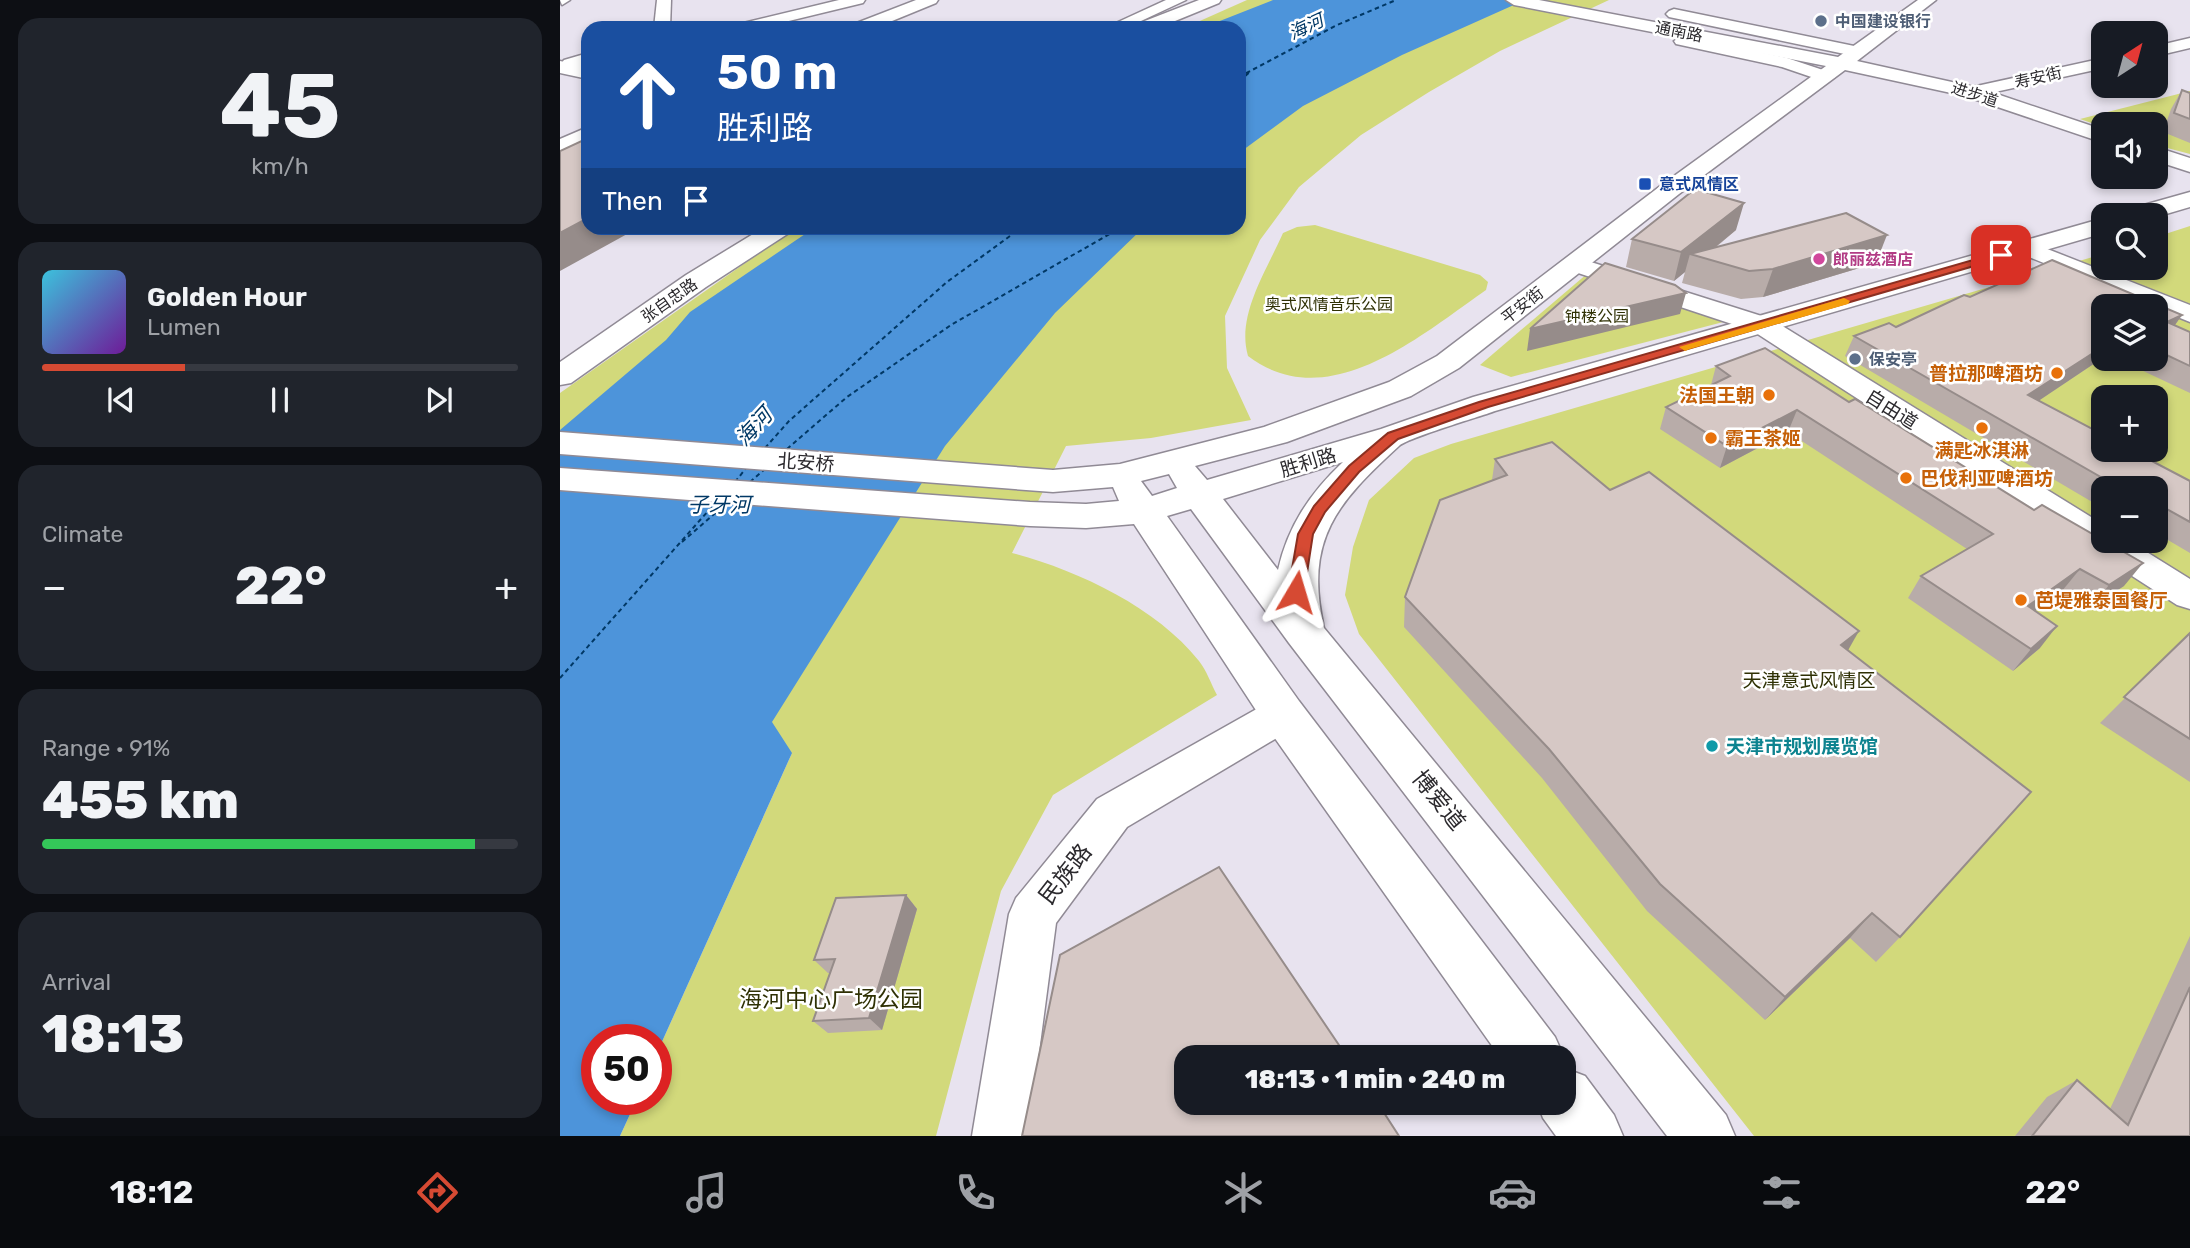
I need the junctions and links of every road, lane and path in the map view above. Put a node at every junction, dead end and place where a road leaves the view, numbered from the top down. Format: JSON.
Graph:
{"nodes":[{"id":1,"x":664,"y":0,"type":"edge"},
{"id":2,"x":858,"y":0,"type":"edge"},
{"id":3,"x":930,"y":0,"type":"edge"},
{"id":4,"x":1179,"y":0,"type":"edge"},
{"id":5,"x":1213,"y":0,"type":"edge"},
{"id":6,"x":1232,"y":0,"type":"edge"},
{"id":7,"x":1514,"y":0,"type":"edge"},
{"id":8,"x":1554,"y":0,"type":"edge"},
{"id":9,"x":1928,"y":0,"type":"edge"},
{"id":10,"x":1595,"y":12,"type":"junction"},
{"id":11,"x":1674,"y":14,"type":"dead end"},
{"id":12,"x":662,"y":21,"type":"edge"},
{"id":13,"x":770,"y":21,"type":"edge"},
{"id":14,"x":878,"y":21,"type":"edge"},
{"id":15,"x":1130,"y":21,"type":"edge"},
{"id":16,"x":1160,"y":21,"type":"edge"},
{"id":17,"x":1182,"y":21,"type":"edge"},
{"id":18,"x":1682,"y":41,"type":"dead end"},
{"id":19,"x":2190,"y":43,"type":"edge"},
{"id":20,"x":2168,"y":48,"type":"edge"},
{"id":21,"x":1846,"y":61,"type":"junction"},
{"id":22,"x":2091,"y":65,"type":"edge"},
{"id":23,"x":1972,"y":92,"type":"junction"},
{"id":24,"x":2091,"y":133,"type":"edge"},
{"id":25,"x":581,"y":136,"type":"edge"},
{"id":26,"x":560,"y":147,"type":"edge"},
{"id":27,"x":581,"y":150,"type":"edge"},
{"id":28,"x":2168,"y":158,"type":"edge"},
{"id":29,"x":560,"y":160,"type":"edge"},
{"id":30,"x":2190,"y":165,"type":"edge"},
{"id":31,"x":2190,"y":199,"type":"edge"},
{"id":32,"x":2168,"y":206,"type":"edge"},
{"id":33,"x":2091,"y":229,"type":"edge"},
{"id":34,"x":739,"y":235,"type":"edge"},
{"id":35,"x":769,"y":235,"type":"edge"},
{"id":36,"x":2027,"y":248,"type":"junction"},
{"id":37,"x":1575,"y":264,"type":"junction"},
{"id":38,"x":2190,"y":314,"type":"edge"},
{"id":39,"x":1762,"y":325,"type":"junction"},
{"id":40,"x":560,"y":352,"type":"edge"},
{"id":41,"x":560,"y":376,"type":"edge"},
{"id":42,"x":1393,"y":436,"type":"junction"},
{"id":43,"x":560,"y":443,"type":"edge"},
{"id":44,"x":1120,"y":475,"type":"junction"},
{"id":45,"x":560,"y":479,"type":"edge"},
{"id":46,"x":1053,"y":481,"type":"joint"},
{"id":47,"x":1180,"y":484,"type":"junction"},
{"id":48,"x":1030,"y":514,"type":"joint"},
{"id":49,"x":1086,"y":516,"type":"junction"},
{"id":50,"x":1172,"y":550,"type":"junction"},
{"id":51,"x":2190,"y":596,"type":"edge"},
{"id":52,"x":1304,"y":632,"type":"junction"},
{"id":53,"x":1283,"y":714,"type":"junction"},
{"id":54,"x":1526,"y":1045,"type":"edge"},
{"id":55,"x":1576,"y":1113,"type":"edge"},
{"id":56,"x":1000,"y":1136,"type":"edge"},
{"id":57,"x":1593,"y":1136,"type":"edge"},
{"id":58,"x":1705,"y":1136,"type":"edge"}],
"edges":[{"from":1,"to":12,"type":"street"},
{"from":2,"to":13,"type":"street"},
{"from":3,"to":14,"type":"main road"},
{"from":4,"to":15,"type":"street"},
{"from":5,"to":16,"type":"main road"},
{"from":6,"to":17,"type":"main road"},
{"from":7,"to":10,"type":"main road","name":"通南路"},
{"from":8,"to":10,"type":"main road"},
{"from":9,"to":21,"type":"main road","name":"平安街"},
{"from":10,"to":21,"type":"main road","name":"通南路"},
{"from":11,"to":21,"type":"street"},
{"from":18,"to":21,"type":"street"},
{"from":19,"to":20,"type":"street"},
{"from":21,"to":23,"type":"main road","name":"进步道"},
{"from":21,"to":37,"type":"main road","name":"平安街"},
{"from":22,"to":23,"type":"street","name":"寿安街"},
{"from":23,"to":24,"type":"main road","name":"进步道"},
{"from":25,"to":26,"type":"main road"},
{"from":27,"to":29,"type":"main road"},
{"from":28,"to":30,"type":"main road"},
{"from":31,"to":32,"type":"main road"},
{"from":33,"to":36,"type":"main road","name":"胜利路"},
{"from":34,"to":40,"type":"main road","name":"张自忠路"},
{"from":35,"to":41,"type":"main road","name":"张自忠路"},
{"from":36,"to":38,"type":"street"},
{"from":36,"to":39,"type":"main road","name":"胜利路"},
{"from":37,"to":39,"type":"street","name":"自由道"},
{"from":37,"to":47,"type":"main road","name":"平安街"},
{"from":39,"to":42,"type":"main road","name":"胜利路"},
{"from":39,"to":51,"type":"street","name":"自由道"},
{"from":42,"to":47,"type":"main road","name":"胜利路"},
{"from":42,"to":52,"type":"main road"},
{"from":43,"to":46,"type":"main road","name":"北安桥"},
{"from":44,"to":46,"type":"main road","name":"平安街"},
{"from":44,"to":47,"type":"main road","name":"博爱道"},
{"from":44,"to":47,"type":"main road","name":"平安街"},
{"from":45,"to":48,"type":"main road","name":"北安桥"},
{"from":47,"to":49,"type":"main road","name":"胜利路"},
{"from":47,"to":50,"type":"main road","name":"博爱道"},
{"from":47,"to":52,"type":"main road","name":"博爱道"},
{"from":48,"to":49,"type":"main road","name":"胜利路"},
{"from":49,"to":50,"type":"main road"},
{"from":50,"to":53,"type":"main road","name":"博爱道"},
{"from":52,"to":58,"type":"main road","name":"博爱道"},
{"from":53,"to":54,"type":"main road","name":"博爱道"},
{"from":53,"to":56,"type":"street","name":"民族路"},
{"from":55,"to":57,"type":"main road"}]}
